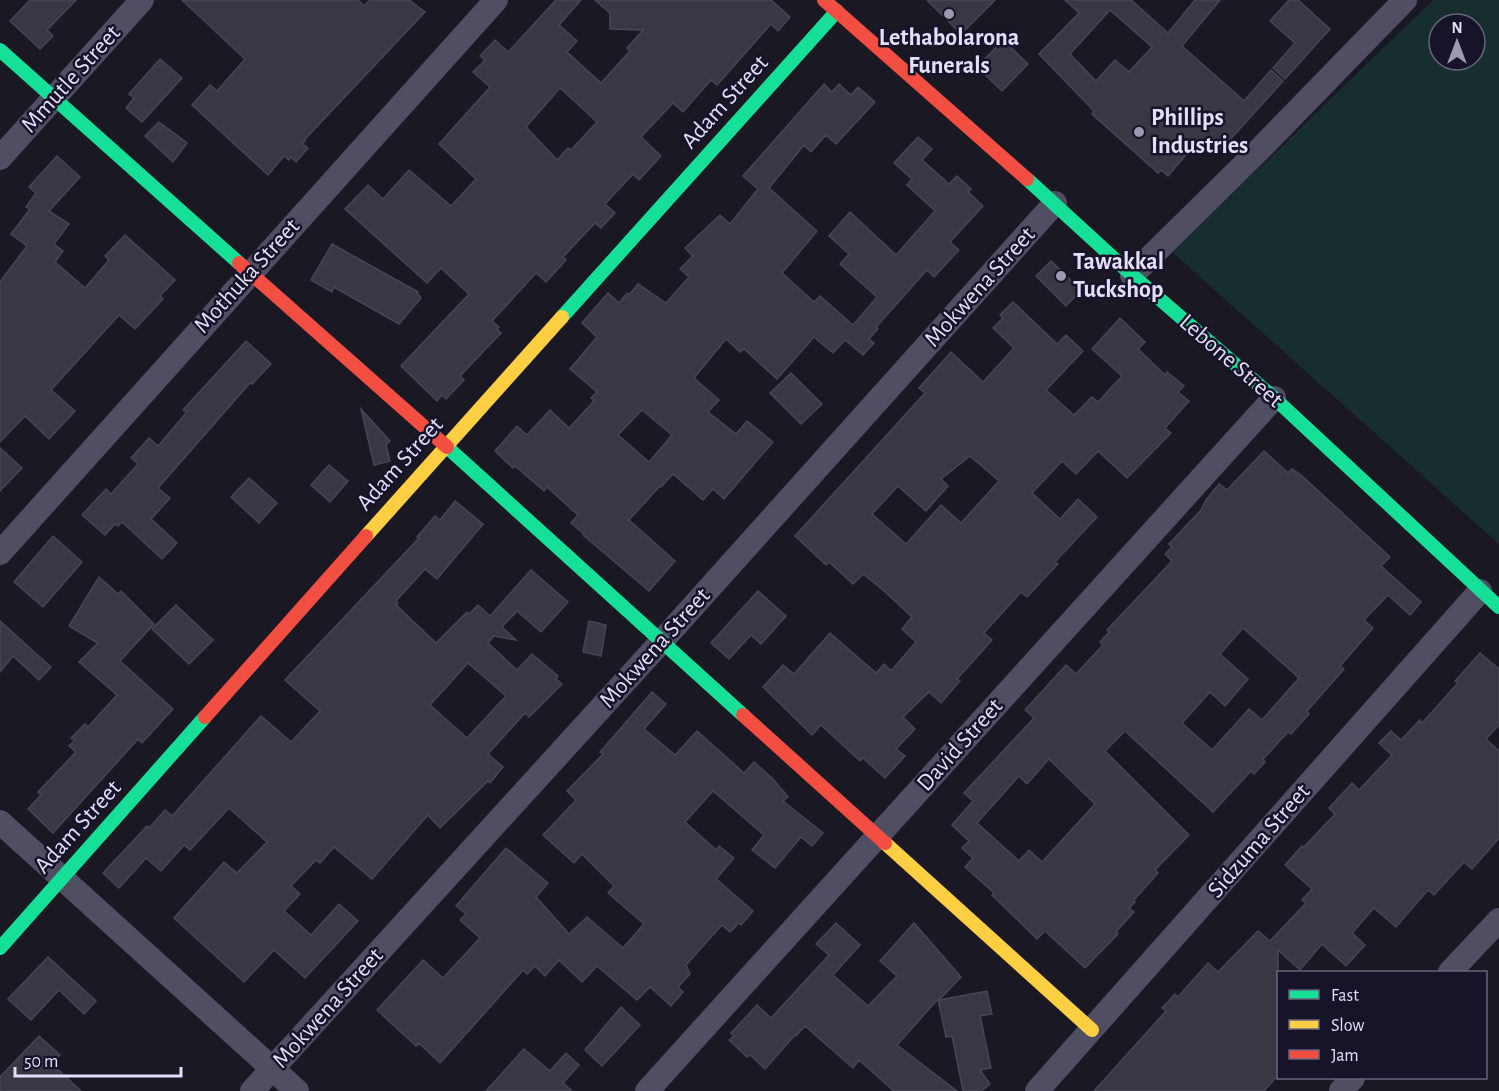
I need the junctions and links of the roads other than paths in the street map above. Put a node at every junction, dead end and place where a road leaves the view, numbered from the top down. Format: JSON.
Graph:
{"nodes":[{"id":1,"x":142,"y":0,"type":"edge"},
{"id":2,"x":496,"y":0,"type":"edge"},
{"id":3,"x":824,"y":0,"type":"edge"},
{"id":4,"x":1405,"y":0,"type":"edge"},
{"id":5,"x":837,"y":11,"type":"junction"},
{"id":6,"x":0,"y":50,"type":"edge"},
{"id":7,"x":53,"y":97,"type":"junction"},
{"id":8,"x":0,"y":158,"type":"edge"},
{"id":9,"x":1055,"y":203,"type":"junction"},
{"id":10,"x":249,"y":273,"type":"junction"},
{"id":11,"x":1132,"y":275,"type":"junction"},
{"id":12,"x":1274,"y":398,"type":"junction"},
{"id":13,"x":446,"y":446,"type":"junction"},
{"id":14,"x":0,"y":553,"type":"edge"},
{"id":15,"x":1480,"y":591,"type":"junction"},
{"id":16,"x":1499,"y":608,"type":"edge"},
{"id":17,"x":661,"y":642,"type":"junction"},
{"id":18,"x":0,"y":822,"type":"edge"},
{"id":19,"x":878,"y":835,"type":"junction"},
{"id":20,"x":63,"y":878,"type":"junction"},
{"id":21,"x":1499,"y":920,"type":"edge"},
{"id":22,"x":0,"y":948,"type":"edge"},
{"id":23,"x":1451,"y":971,"type":"edge"},
{"id":24,"x":1092,"y":1030,"type":"junction"},
{"id":25,"x":272,"y":1068,"type":"junction"},
{"id":26,"x":1351,"y":1079,"type":"edge"},
{"id":27,"x":252,"y":1091,"type":"edge"},
{"id":28,"x":297,"y":1091,"type":"edge"},
{"id":29,"x":647,"y":1091,"type":"edge"},
{"id":30,"x":1037,"y":1091,"type":"edge"},
{"id":31,"x":1341,"y":1091,"type":"edge"}],
"edges":[{"from":1,"to":7,"type":"street","name":"Mmutle Street"},
{"from":2,"to":10,"type":"street","name":"Mothuka Street"},
{"from":3,"to":5,"type":"street","name":"Lebone Street"},
{"from":4,"to":11,"type":"street"},
{"from":5,"to":9,"type":"street","name":"Lebone Street"},
{"from":5,"to":13,"type":"street","name":"Adam Street"},
{"from":6,"to":7,"type":"street"},
{"from":7,"to":8,"type":"street","name":"Mmutle Street"},
{"from":7,"to":10,"type":"street"},
{"from":9,"to":11,"type":"street","name":"Lebone Street"},
{"from":9,"to":17,"type":"street","name":"Mokwena Street"},
{"from":10,"to":13,"type":"street"},
{"from":10,"to":14,"type":"street","name":"Mothuka Street"},
{"from":11,"to":12,"type":"street","name":"Lebone Street"},
{"from":12,"to":15,"type":"street","name":"Lebone Street"},
{"from":12,"to":19,"type":"street","name":"David Street"},
{"from":13,"to":17,"type":"street"},
{"from":13,"to":20,"type":"street","name":"Adam Street"},
{"from":15,"to":16,"type":"street","name":"Lebone Street"},
{"from":15,"to":24,"type":"street","name":"Sidzuma Street"},
{"from":17,"to":19,"type":"street"},
{"from":17,"to":25,"type":"street","name":"Mokwena Street"},
{"from":18,"to":20,"type":"street"},
{"from":19,"to":24,"type":"street"},
{"from":19,"to":29,"type":"street","name":"David Street"},
{"from":20,"to":22,"type":"street","name":"Adam Street"},
{"from":20,"to":25,"type":"street"},
{"from":21,"to":23,"type":"street"},
{"from":24,"to":30,"type":"street","name":"Sidzuma Street"},
{"from":25,"to":27,"type":"street","name":"Mokwena Street"},
{"from":25,"to":28,"type":"street"},
{"from":26,"to":31,"type":"street"}]}
